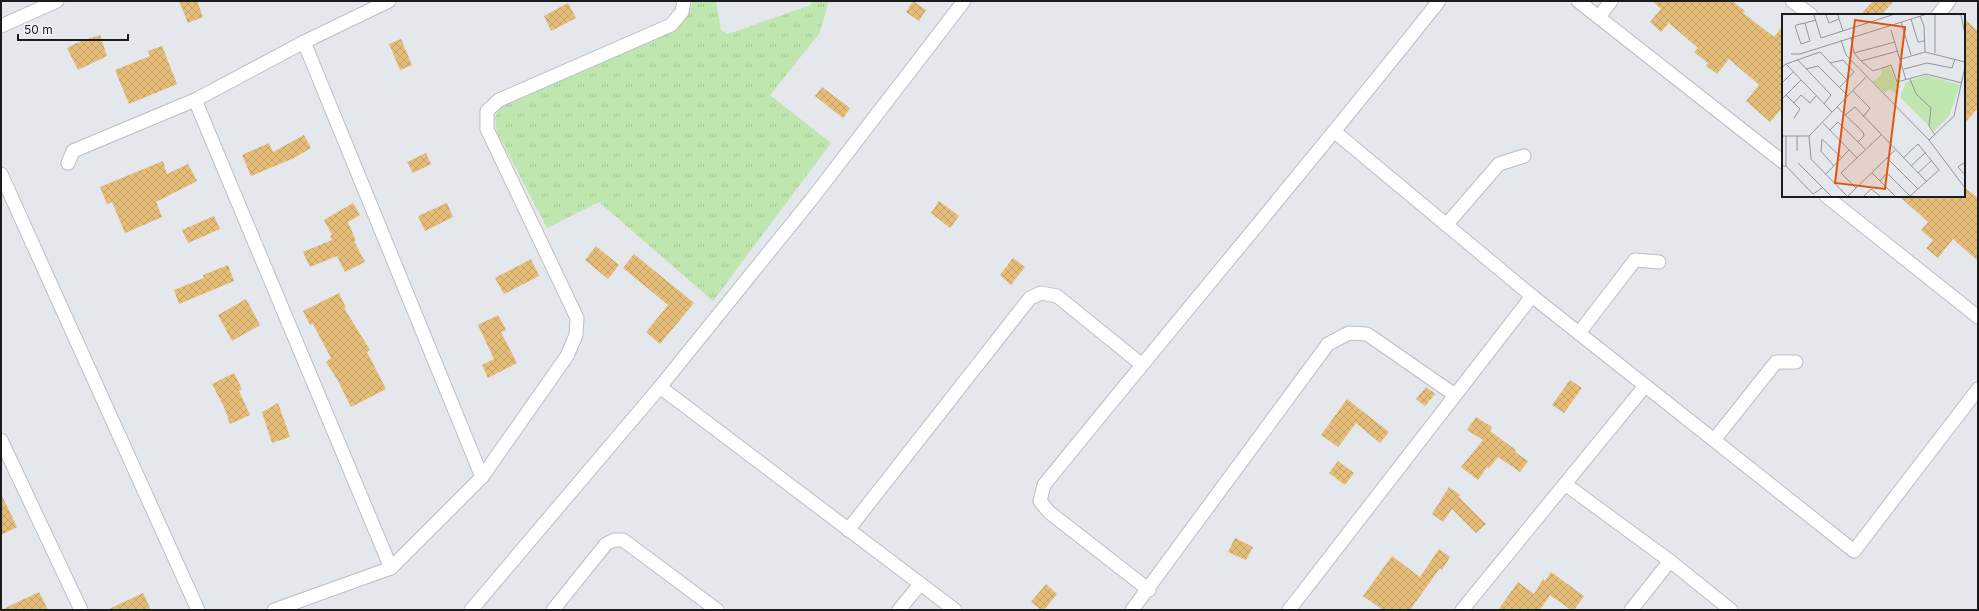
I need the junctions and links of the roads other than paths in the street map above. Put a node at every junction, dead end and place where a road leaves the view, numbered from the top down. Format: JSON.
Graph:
{"nodes":[{"id":1,"x":57,"y":1,"type":"edge"},
{"id":2,"x":389,"y":1,"type":"edge"},
{"id":3,"x":684,"y":1,"type":"edge"},
{"id":4,"x":964,"y":1,"type":"edge"},
{"id":5,"x":1439,"y":1,"type":"edge"},
{"id":6,"x":1578,"y":1,"type":"edge"},
{"id":7,"x":1611,"y":1,"type":"edge"},
{"id":8,"x":1792,"y":1,"type":"edge"},
{"id":9,"x":1949,"y":1,"type":"edge"},
{"id":10,"x":1810,"y":14,"type":"edge"},
{"id":11,"x":1939,"y":14,"type":"edge"},
{"id":12,"x":1599,"y":17,"type":"junction"},
{"id":13,"x":1,"y":26,"type":"edge"},
{"id":14,"x":304,"y":42,"type":"junction"},
{"id":15,"x":195,"y":100,"type":"junction"},
{"id":16,"x":1335,"y":132,"type":"junction"},
{"id":17,"x":1524,"y":156,"type":"dead end"},
{"id":18,"x":1782,"y":161,"type":"edge"},
{"id":19,"x":68,"y":163,"type":"dead end"},
{"id":20,"x":1,"y":174,"type":"edge"},
{"id":21,"x":1827,"y":197,"type":"edge"},
{"id":22,"x":1447,"y":224,"type":"junction"},
{"id":23,"x":1659,"y":262,"type":"dead end"},
{"id":24,"x":1532,"y":296,"type":"junction"},
{"id":25,"x":1978,"y":317,"type":"edge"},
{"id":26,"x":1579,"y":333,"type":"junction"},
{"id":27,"x":1796,"y":362,"type":"dead end"},
{"id":28,"x":1141,"y":364,"type":"junction"},
{"id":29,"x":1645,"y":386,"type":"junction"},
{"id":30,"x":660,"y":387,"type":"junction"},
{"id":31,"x":1978,"y":389,"type":"edge"},
{"id":32,"x":1455,"y":394,"type":"junction"},
{"id":33,"x":1,"y":440,"type":"edge"},
{"id":34,"x":1714,"y":440,"type":"junction"},
{"id":35,"x":482,"y":477,"type":"junction"},
{"id":36,"x":1565,"y":484,"type":"junction"},
{"id":37,"x":848,"y":530,"type":"junction"},
{"id":38,"x":1670,"y":561,"type":"junction"},
{"id":39,"x":391,"y":568,"type":"junction"},
{"id":40,"x":920,"y":584,"type":"junction"},
{"id":41,"x":1149,"y":590,"type":"junction"},
{"id":42,"x":81,"y":610,"type":"edge"},
{"id":43,"x":198,"y":610,"type":"edge"},
{"id":44,"x":274,"y":610,"type":"edge"},
{"id":45,"x":471,"y":610,"type":"edge"},
{"id":46,"x":553,"y":610,"type":"edge"},
{"id":47,"x":717,"y":610,"type":"edge"},
{"id":48,"x":899,"y":610,"type":"edge"},
{"id":49,"x":955,"y":610,"type":"edge"},
{"id":50,"x":1132,"y":610,"type":"edge"},
{"id":51,"x":1290,"y":610,"type":"edge"},
{"id":52,"x":1462,"y":610,"type":"edge"},
{"id":53,"x":1631,"y":610,"type":"edge"},
{"id":54,"x":1731,"y":610,"type":"edge"}],
"edges":[{"from":1,"to":13,"type":"street"},
{"from":2,"to":14,"type":"street"},
{"from":3,"to":35,"type":"street"},
{"from":4,"to":30,"type":"street"},
{"from":5,"to":16,"type":"street"},
{"from":6,"to":12,"type":"street"},
{"from":7,"to":12,"type":"street"},
{"from":8,"to":10,"type":"street"},
{"from":9,"to":11,"type":"street"},
{"from":12,"to":18,"type":"street"},
{"from":14,"to":15,"type":"street"},
{"from":14,"to":35,"type":"street"},
{"from":15,"to":19,"type":"street"},
{"from":15,"to":39,"type":"street"},
{"from":16,"to":22,"type":"street"},
{"from":16,"to":28,"type":"street"},
{"from":17,"to":22,"type":"street"},
{"from":20,"to":43,"type":"street"},
{"from":21,"to":25,"type":"street"},
{"from":22,"to":24,"type":"street"},
{"from":23,"to":26,"type":"street"},
{"from":24,"to":26,"type":"street"},
{"from":24,"to":32,"type":"street"},
{"from":26,"to":29,"type":"street"},
{"from":27,"to":34,"type":"street"},
{"from":28,"to":37,"type":"street"},
{"from":28,"to":41,"type":"street"},
{"from":29,"to":34,"type":"street"},
{"from":29,"to":36,"type":"street"},
{"from":30,"to":37,"type":"street"},
{"from":30,"to":45,"type":"street"},
{"from":31,"to":34,"type":"street"},
{"from":32,"to":41,"type":"street"},
{"from":32,"to":51,"type":"street"},
{"from":33,"to":42,"type":"street"},
{"from":35,"to":39,"type":"street"},
{"from":36,"to":38,"type":"street"},
{"from":36,"to":52,"type":"street"},
{"from":37,"to":40,"type":"street"},
{"from":38,"to":53,"type":"street"},
{"from":38,"to":54,"type":"street"},
{"from":39,"to":44,"type":"street"},
{"from":40,"to":48,"type":"street"},
{"from":40,"to":49,"type":"street"},
{"from":41,"to":50,"type":"street"},
{"from":46,"to":47,"type":"street"}]}
